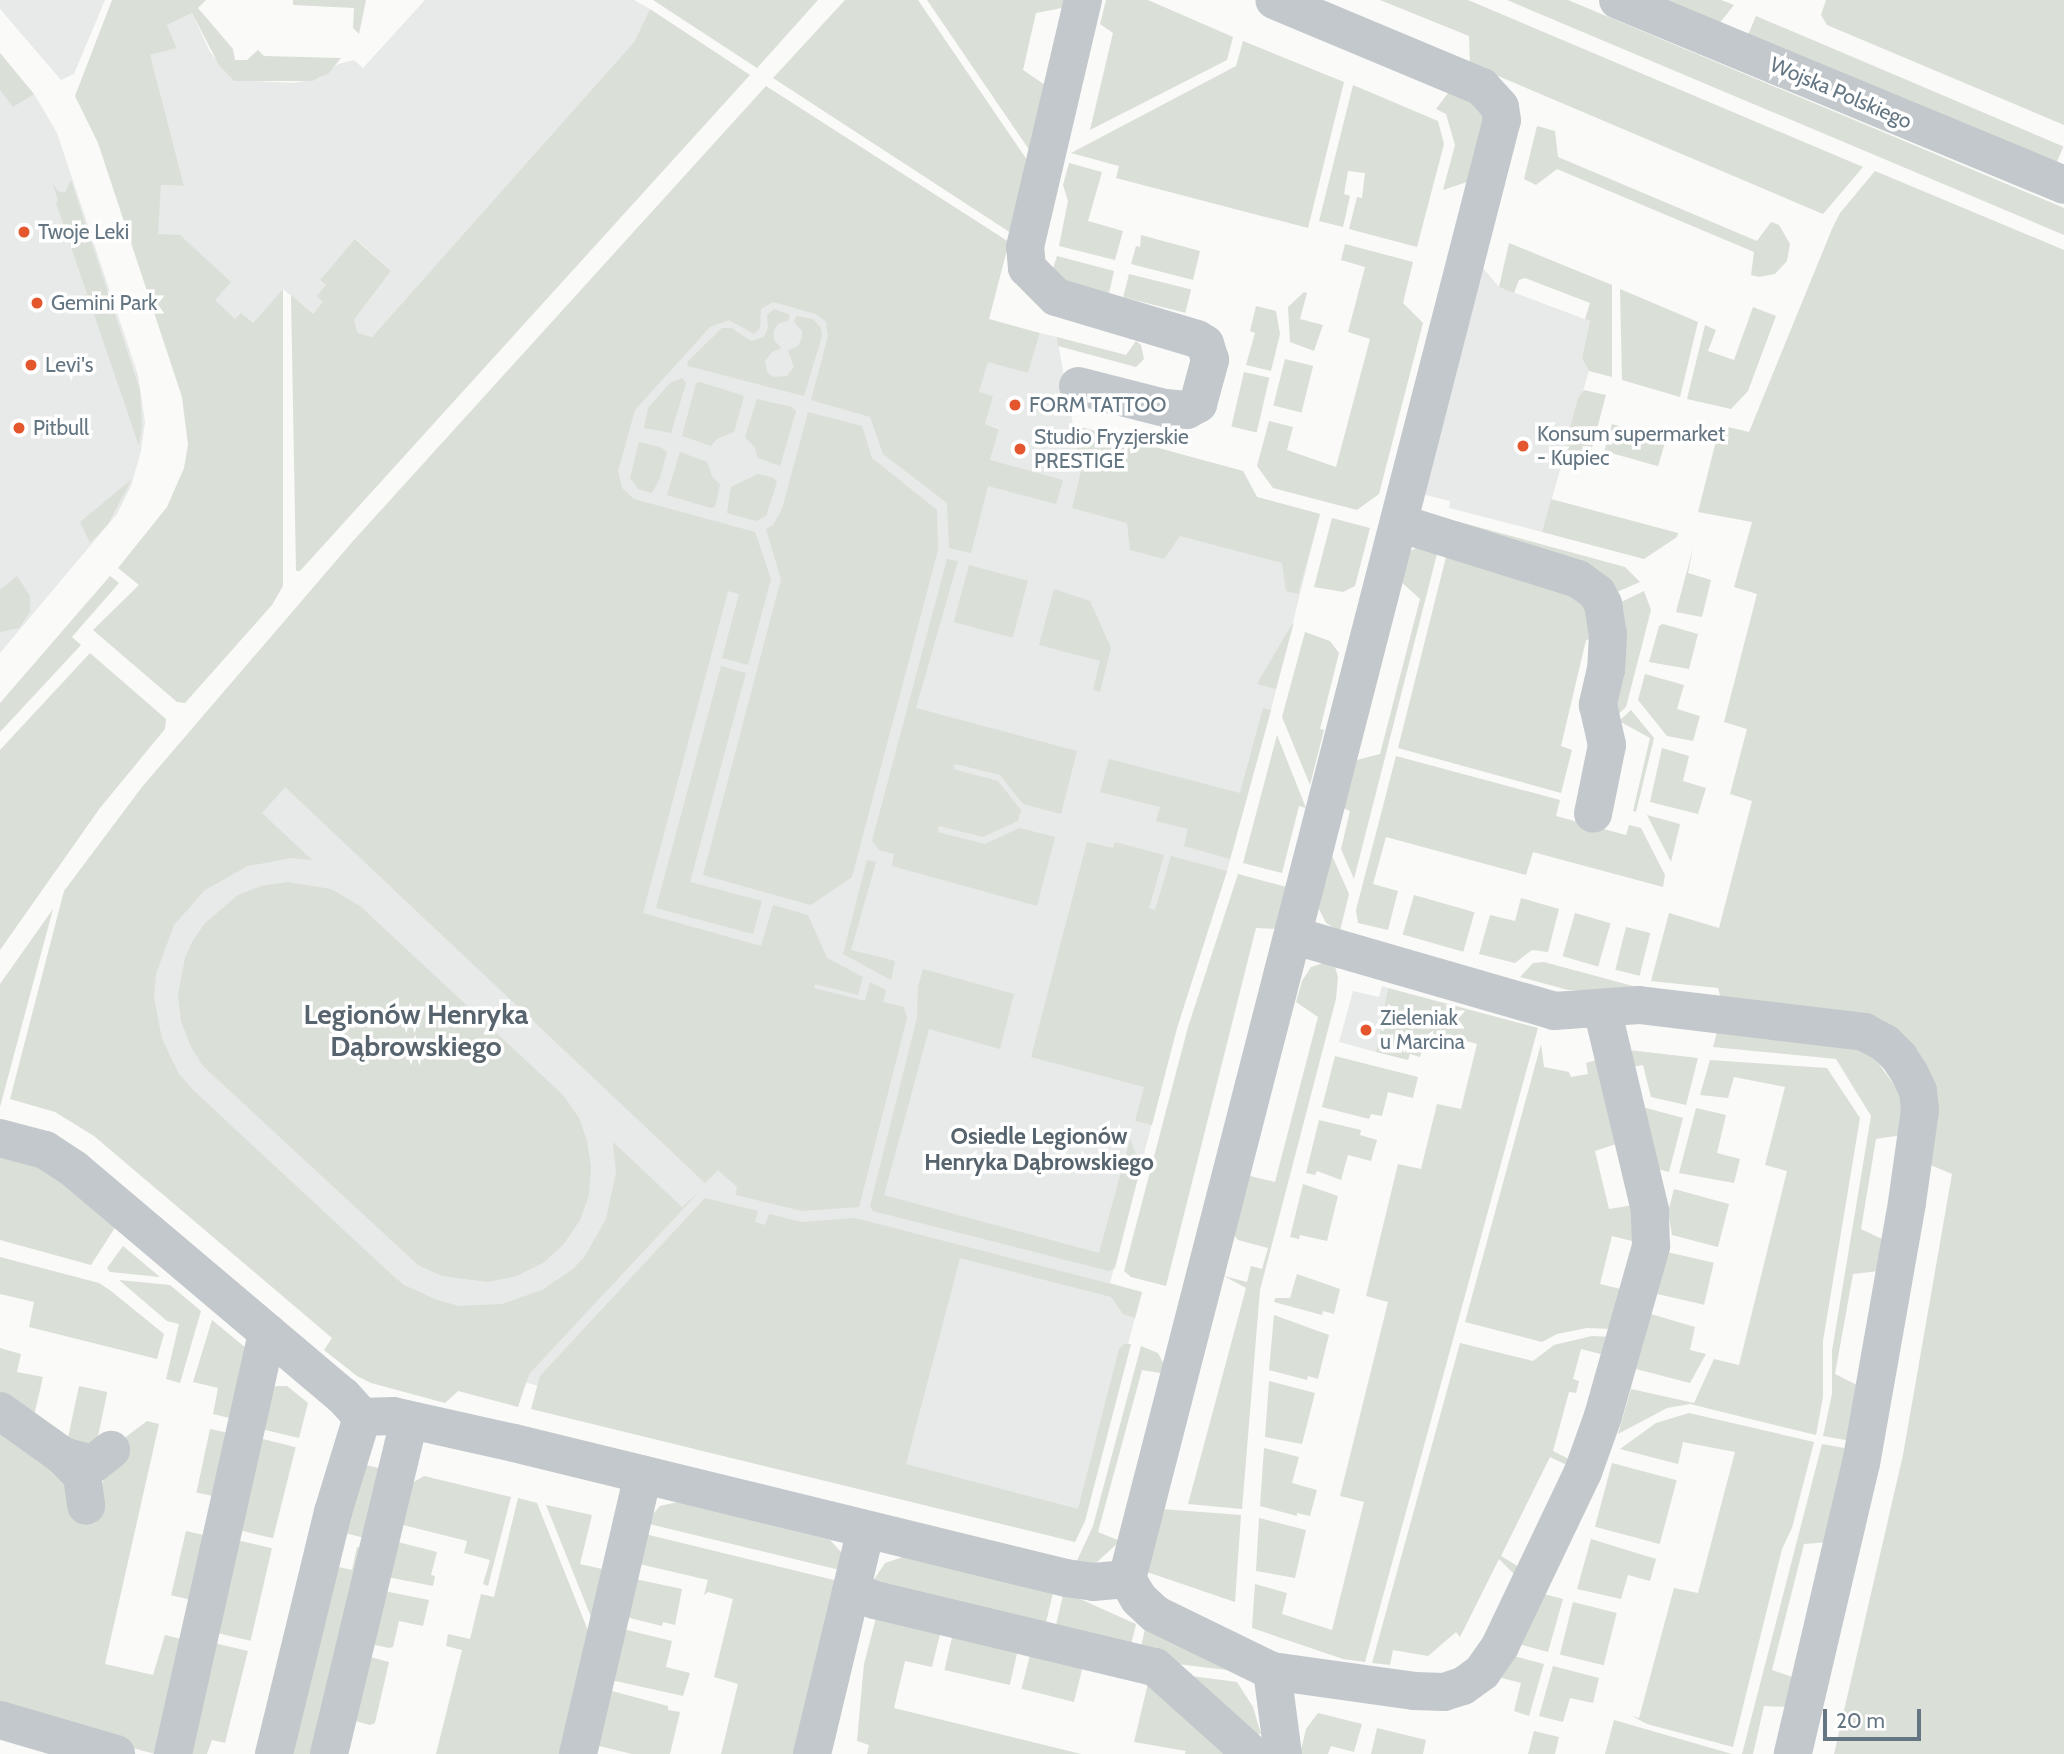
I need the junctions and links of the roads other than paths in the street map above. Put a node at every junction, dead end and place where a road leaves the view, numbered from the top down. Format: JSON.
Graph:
{"nodes":[{"id":1,"x":1083,"y":0,"type":"edge"},
{"id":2,"x":1274,"y":0,"type":"edge"},
{"id":3,"x":1618,"y":0,"type":"edge"},
{"id":4,"x":2064,"y":185,"type":"edge"},
{"id":5,"x":1078,"y":386,"type":"dead end"},
{"id":6,"x":1399,"y":523,"type":"junction"},
{"id":7,"x":1593,"y":814,"type":"dead end"},
{"id":8,"x":1294,"y":936,"type":"junction"},
{"id":9,"x":1602,"y":1008,"type":"junction"},
{"id":10,"x":0,"y":1138,"type":"edge"},
{"id":11,"x":267,"y":1332,"type":"junction"},
{"id":12,"x":0,"y":1411,"type":"edge"},
{"id":13,"x":362,"y":1417,"type":"junction"},
{"id":14,"x":409,"y":1420,"type":"junction"},
{"id":15,"x":111,"y":1450,"type":"dead end"},
{"id":16,"x":63,"y":1456,"type":"junction"},
{"id":17,"x":643,"y":1475,"type":"junction"},
{"id":18,"x":86,"y":1506,"type":"dead end"},
{"id":19,"x":866,"y":1529,"type":"junction"},
{"id":20,"x":1127,"y":1578,"type":"junction"},
{"id":21,"x":851,"y":1591,"type":"junction"},
{"id":22,"x":1272,"y":1671,"type":"junction"},
{"id":23,"x":0,"y":1720,"type":"edge"},
{"id":24,"x":116,"y":1754,"type":"edge"},
{"id":25,"x":173,"y":1754,"type":"edge"},
{"id":26,"x":274,"y":1754,"type":"edge"},
{"id":27,"x":330,"y":1754,"type":"edge"},
{"id":28,"x":578,"y":1754,"type":"edge"},
{"id":29,"x":812,"y":1754,"type":"edge"},
{"id":30,"x":1252,"y":1754,"type":"edge"},
{"id":31,"x":1283,"y":1754,"type":"edge"},
{"id":32,"x":1793,"y":1754,"type":"edge"}],
"edges":[{"from":1,"to":5,"type":"street"},
{"from":2,"to":6,"type":"street"},
{"from":3,"to":4,"type":"street","name":"Wojska Polskiego"},
{"from":6,"to":7,"type":"street"},
{"from":6,"to":8,"type":"street"},
{"from":8,"to":9,"type":"street"},
{"from":8,"to":20,"type":"street"},
{"from":9,"to":22,"type":"street"},
{"from":9,"to":32,"type":"street"},
{"from":10,"to":11,"type":"street"},
{"from":11,"to":13,"type":"street"},
{"from":11,"to":25,"type":"street"},
{"from":12,"to":16,"type":"street"},
{"from":13,"to":14,"type":"street"},
{"from":13,"to":26,"type":"street"},
{"from":14,"to":17,"type":"street"},
{"from":14,"to":27,"type":"street"},
{"from":15,"to":16,"type":"street"},
{"from":16,"to":18,"type":"street"},
{"from":17,"to":19,"type":"street"},
{"from":17,"to":28,"type":"street"},
{"from":19,"to":20,"type":"street"},
{"from":19,"to":21,"type":"street"},
{"from":20,"to":22,"type":"street"},
{"from":21,"to":29,"type":"street"},
{"from":21,"to":30,"type":"street"},
{"from":22,"to":31,"type":"street"},
{"from":23,"to":24,"type":"street"}]}
